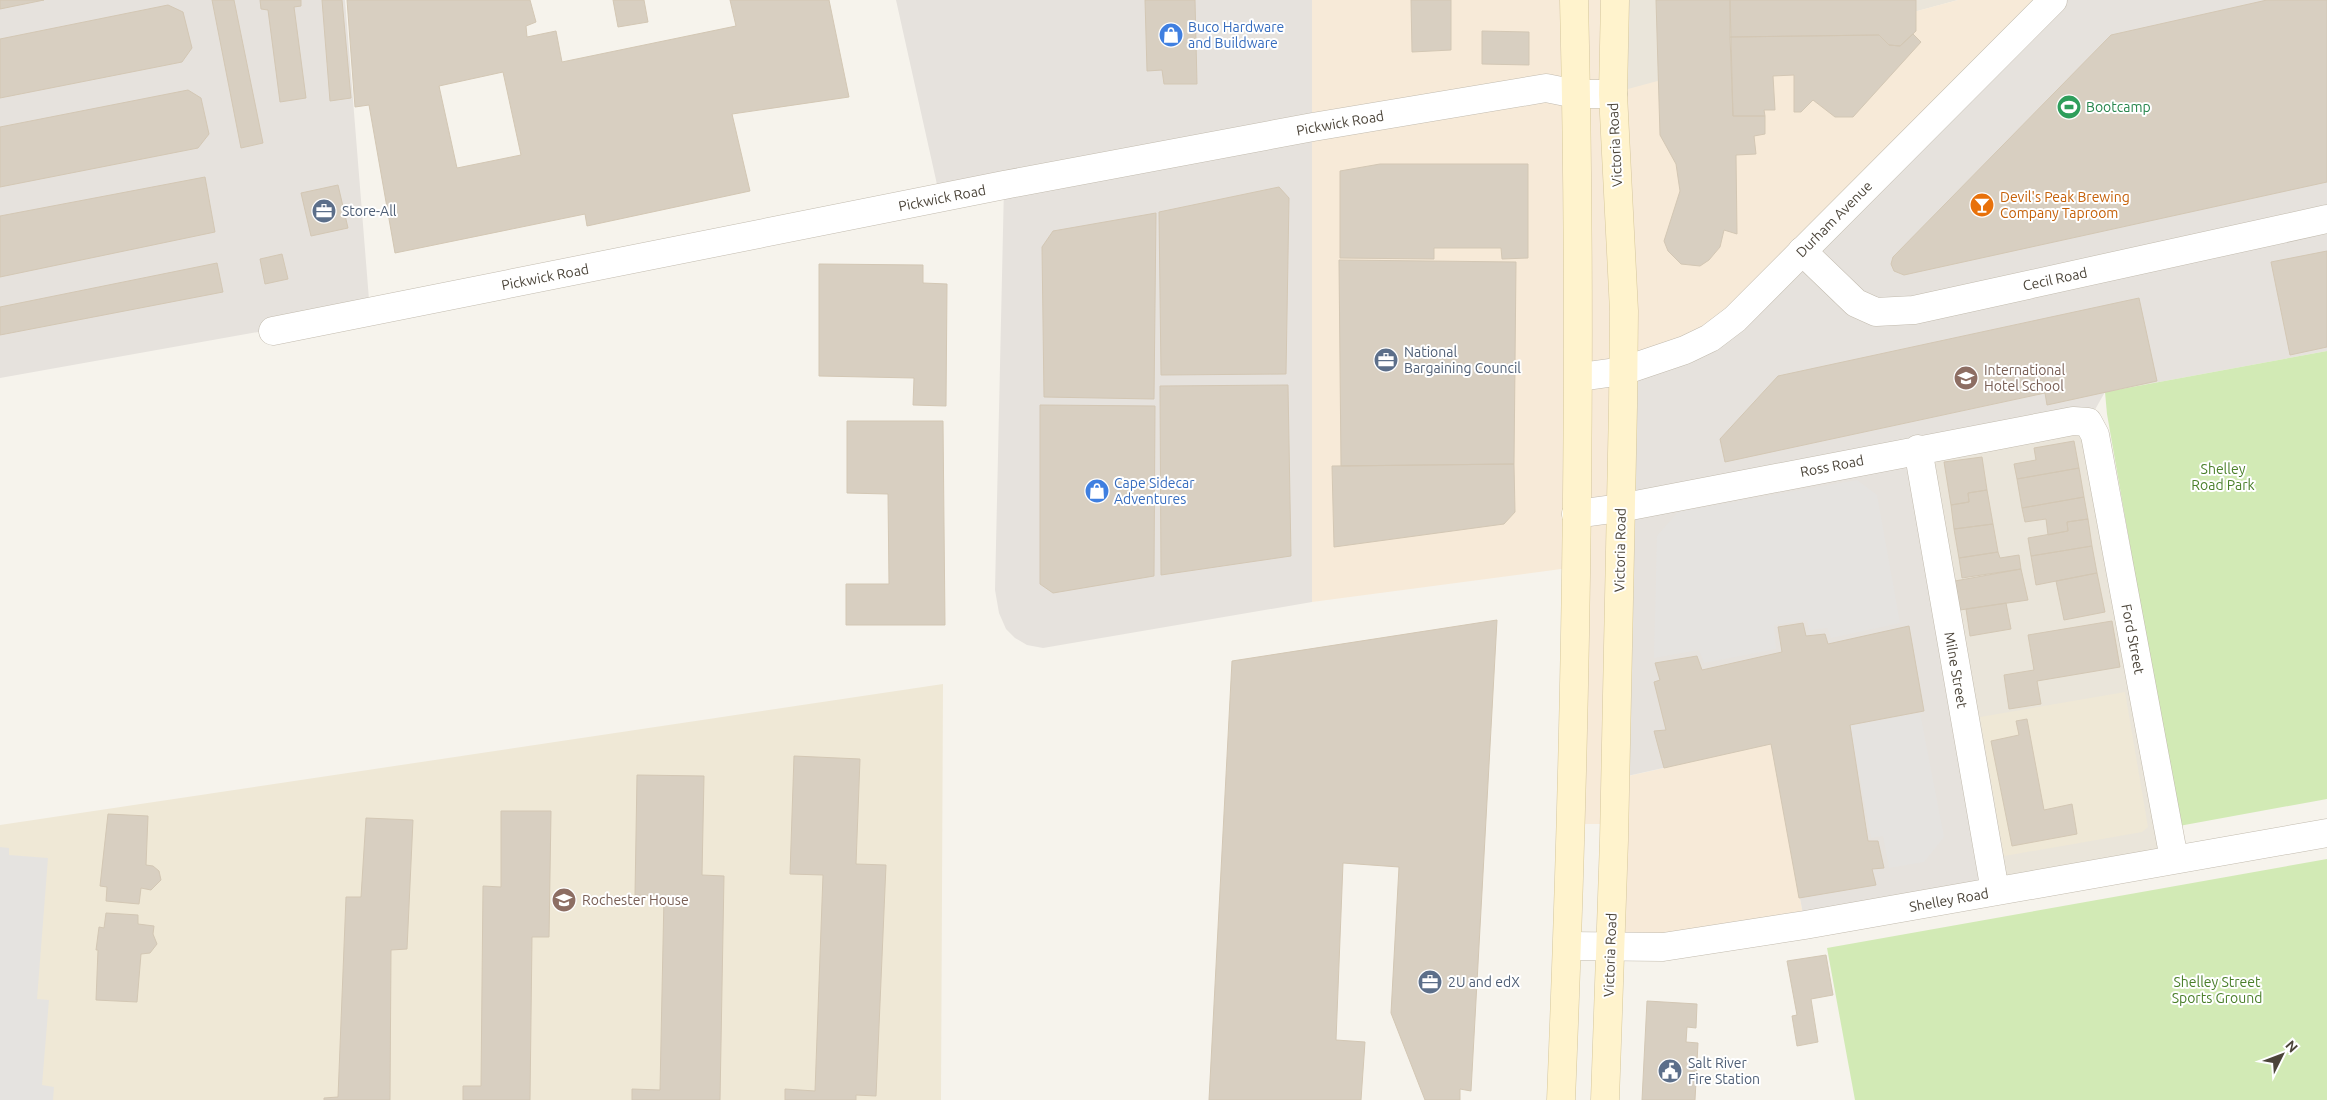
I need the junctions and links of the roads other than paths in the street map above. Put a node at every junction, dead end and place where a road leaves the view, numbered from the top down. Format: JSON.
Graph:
{"nodes":[{"id":1,"x":1574,"y":0,"type":"edge"},
{"id":2,"x":1615,"y":0,"type":"edge"},
{"id":3,"x":2053,"y":0,"type":"edge"},
{"id":4,"x":1576,"y":94,"type":"junction"},
{"id":5,"x":1613,"y":94,"type":"junction"},
{"id":6,"x":2327,"y":219,"type":"edge"},
{"id":7,"x":1802,"y":251,"type":"junction"},
{"id":8,"x":273,"y":331,"type":"dead end"},
{"id":9,"x":1623,"y":371,"type":"junction"},
{"id":10,"x":1580,"y":377,"type":"junction"},
{"id":11,"x":2088,"y":422,"type":"joint"},
{"id":12,"x":1918,"y":449,"type":"junction"},
{"id":13,"x":1620,"y":508,"type":"junction"},
{"id":14,"x":1576,"y":514,"type":"junction"},
{"id":15,"x":2327,"y":833,"type":"edge"},
{"id":16,"x":2174,"y":859,"type":"junction"},
{"id":17,"x":1995,"y":891,"type":"junction"},
{"id":18,"x":1568,"y":946,"type":"junction"},
{"id":19,"x":1611,"y":946,"type":"junction"},
{"id":20,"x":1561,"y":1100,"type":"edge"},
{"id":21,"x":1605,"y":1100,"type":"edge"}],
"edges":[{"from":1,"to":4,"type":"main road"},
{"from":2,"to":5,"type":"main road","name":"Victoria Road"},
{"from":3,"to":7,"type":"street","name":"Durham Avenue"},
{"from":4,"to":5,"type":"street","name":"Pickwick Road"},
{"from":4,"to":8,"type":"street","name":"Pickwick Road"},
{"from":4,"to":10,"type":"main road"},
{"from":5,"to":9,"type":"main road","name":"Victoria Road"},
{"from":6,"to":7,"type":"street","name":"Cecil Road"},
{"from":7,"to":9,"type":"street","name":"Durham Avenue"},
{"from":9,"to":10,"type":"street","name":"Durham Avenue"},
{"from":9,"to":13,"type":"main road","name":"Victoria Road"},
{"from":10,"to":14,"type":"main road"},
{"from":11,"to":12,"type":"street","name":"Ross Road"},
{"from":11,"to":16,"type":"street","name":"Ford Street"},
{"from":12,"to":13,"type":"street","name":"Ross Road"},
{"from":12,"to":17,"type":"street","name":"Milne Street"},
{"from":13,"to":14,"type":"street","name":"Ross Road"},
{"from":13,"to":19,"type":"main road","name":"Victoria Road"},
{"from":14,"to":18,"type":"main road"},
{"from":15,"to":16,"type":"street","name":"Shelley Road"},
{"from":16,"to":17,"type":"street","name":"Shelley Road"},
{"from":17,"to":19,"type":"street","name":"Shelley Road"},
{"from":18,"to":19,"type":"street","name":"Shelley Road"},
{"from":18,"to":20,"type":"main road"},
{"from":19,"to":21,"type":"main road","name":"Victoria Road"}]}
